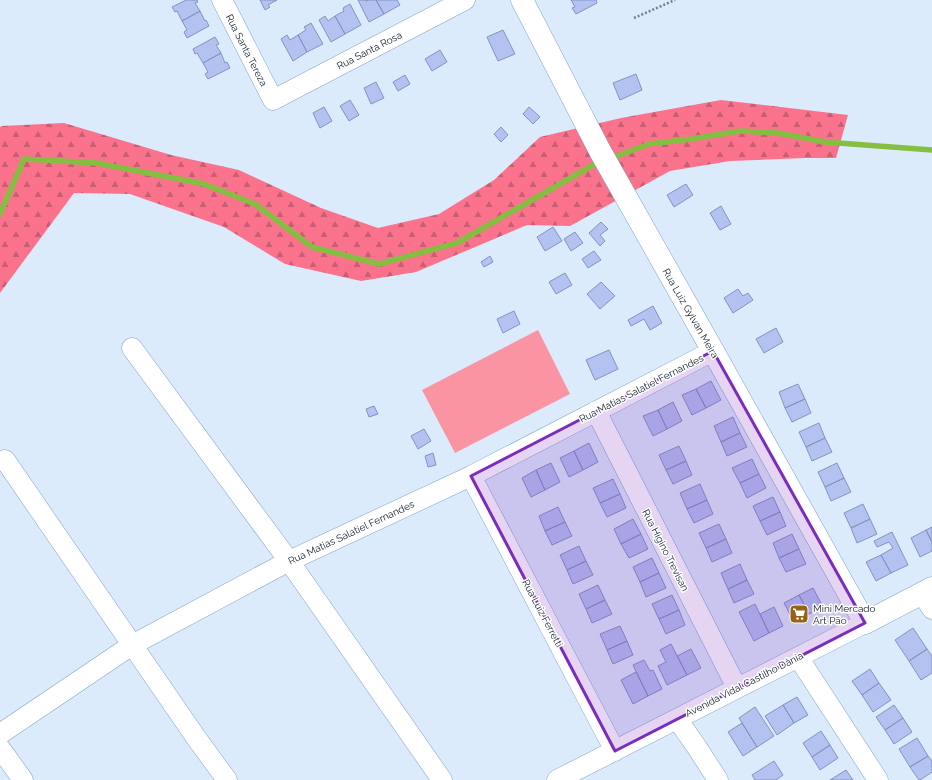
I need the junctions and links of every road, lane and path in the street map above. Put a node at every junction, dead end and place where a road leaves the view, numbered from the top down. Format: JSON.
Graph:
{"nodes":[{"id":1,"x":222,"y":0,"type":"edge"},
{"id":2,"x":465,"y":0,"type":"edge"},
{"id":3,"x":522,"y":0,"type":"edge"},
{"id":4,"x":675,"y":0,"type":"edge"},
{"id":5,"x":634,"y":18,"type":"dead end"},
{"id":6,"x":273,"y":100,"type":"joint"},
{"id":7,"x":132,"y":348,"type":"dead end"},
{"id":8,"x":713,"y":351,"type":"junction"},
{"id":9,"x":596,"y":411,"type":"junction"},
{"id":10,"x":5,"y":460,"type":"dead end"},
{"id":11,"x":471,"y":476,"type":"junction"},
{"id":12,"x":289,"y":561,"type":"junction"},
{"id":13,"x":929,"y":597,"type":"edge"},
{"id":14,"x":865,"y":623,"type":"junction"},
{"id":15,"x":132,"y":645,"type":"junction"},
{"id":16,"x":798,"y":657,"type":"junction"},
{"id":17,"x":737,"y":688,"type":"junction"},
{"id":18,"x":677,"y":719,"type":"junction"},
{"id":19,"x":0,"y":734,"type":"edge"},
{"id":20,"x":0,"y":748,"type":"edge"},
{"id":21,"x":615,"y":751,"type":"junction"},
{"id":22,"x":23,"y":780,"type":"edge"},
{"id":23,"x":227,"y":780,"type":"edge"},
{"id":24,"x":442,"y":780,"type":"edge"},
{"id":25,"x":557,"y":780,"type":"edge"},
{"id":26,"x":718,"y":780,"type":"edge"},
{"id":27,"x":878,"y":780,"type":"edge"}],
"edges":[{"from":1,"to":6,"type":"street","name":"Rua Santa Tereza"},
{"from":2,"to":6,"type":"street","name":"Rua Santa Rosa"},
{"from":3,"to":8,"type":"street","name":"Rua Luiz Gylvan Meira"},
{"from":4,"to":5,"type":"path"},
{"from":7,"to":12,"type":"street"},
{"from":8,"to":9,"type":"street","name":"Rua Matias Salatiel Fernandes"},
{"from":8,"to":14,"type":"street","name":"Rua Luiz Gylvan Meira"},
{"from":9,"to":11,"type":"street","name":"Rua Matias Salatiel Fernandes"},
{"from":9,"to":17,"type":"street","name":"Rua Higino Trevisan"},
{"from":10,"to":15,"type":"street"},
{"from":11,"to":12,"type":"street","name":"Rua Matias Salatiel Fernandes"},
{"from":11,"to":21,"type":"street","name":"Rua Luiz Ferretti"},
{"from":12,"to":15,"type":"street","name":"Rua Matias Salatiel Fernandes"},
{"from":12,"to":24,"type":"street"},
{"from":13,"to":14,"type":"street","name":"Avenida Vidal Castilho Dânia"},
{"from":14,"to":16,"type":"street","name":"Avenida Vidal Castilho Dânia"},
{"from":15,"to":19,"type":"street","name":"Rua Matias Salatiel Fernandes"},
{"from":15,"to":23,"type":"street"},
{"from":16,"to":17,"type":"street","name":"Avenida Vidal Castilho Dânia"},
{"from":16,"to":27,"type":"street"},
{"from":17,"to":18,"type":"street","name":"Avenida Vidal Castilho Dânia"},
{"from":18,"to":21,"type":"street","name":"Avenida Vidal Castilho Dânia"},
{"from":18,"to":26,"type":"street"},
{"from":20,"to":22,"type":"street"},
{"from":21,"to":25,"type":"street","name":"Avenida Vidal Castilho Dânia"}]}
